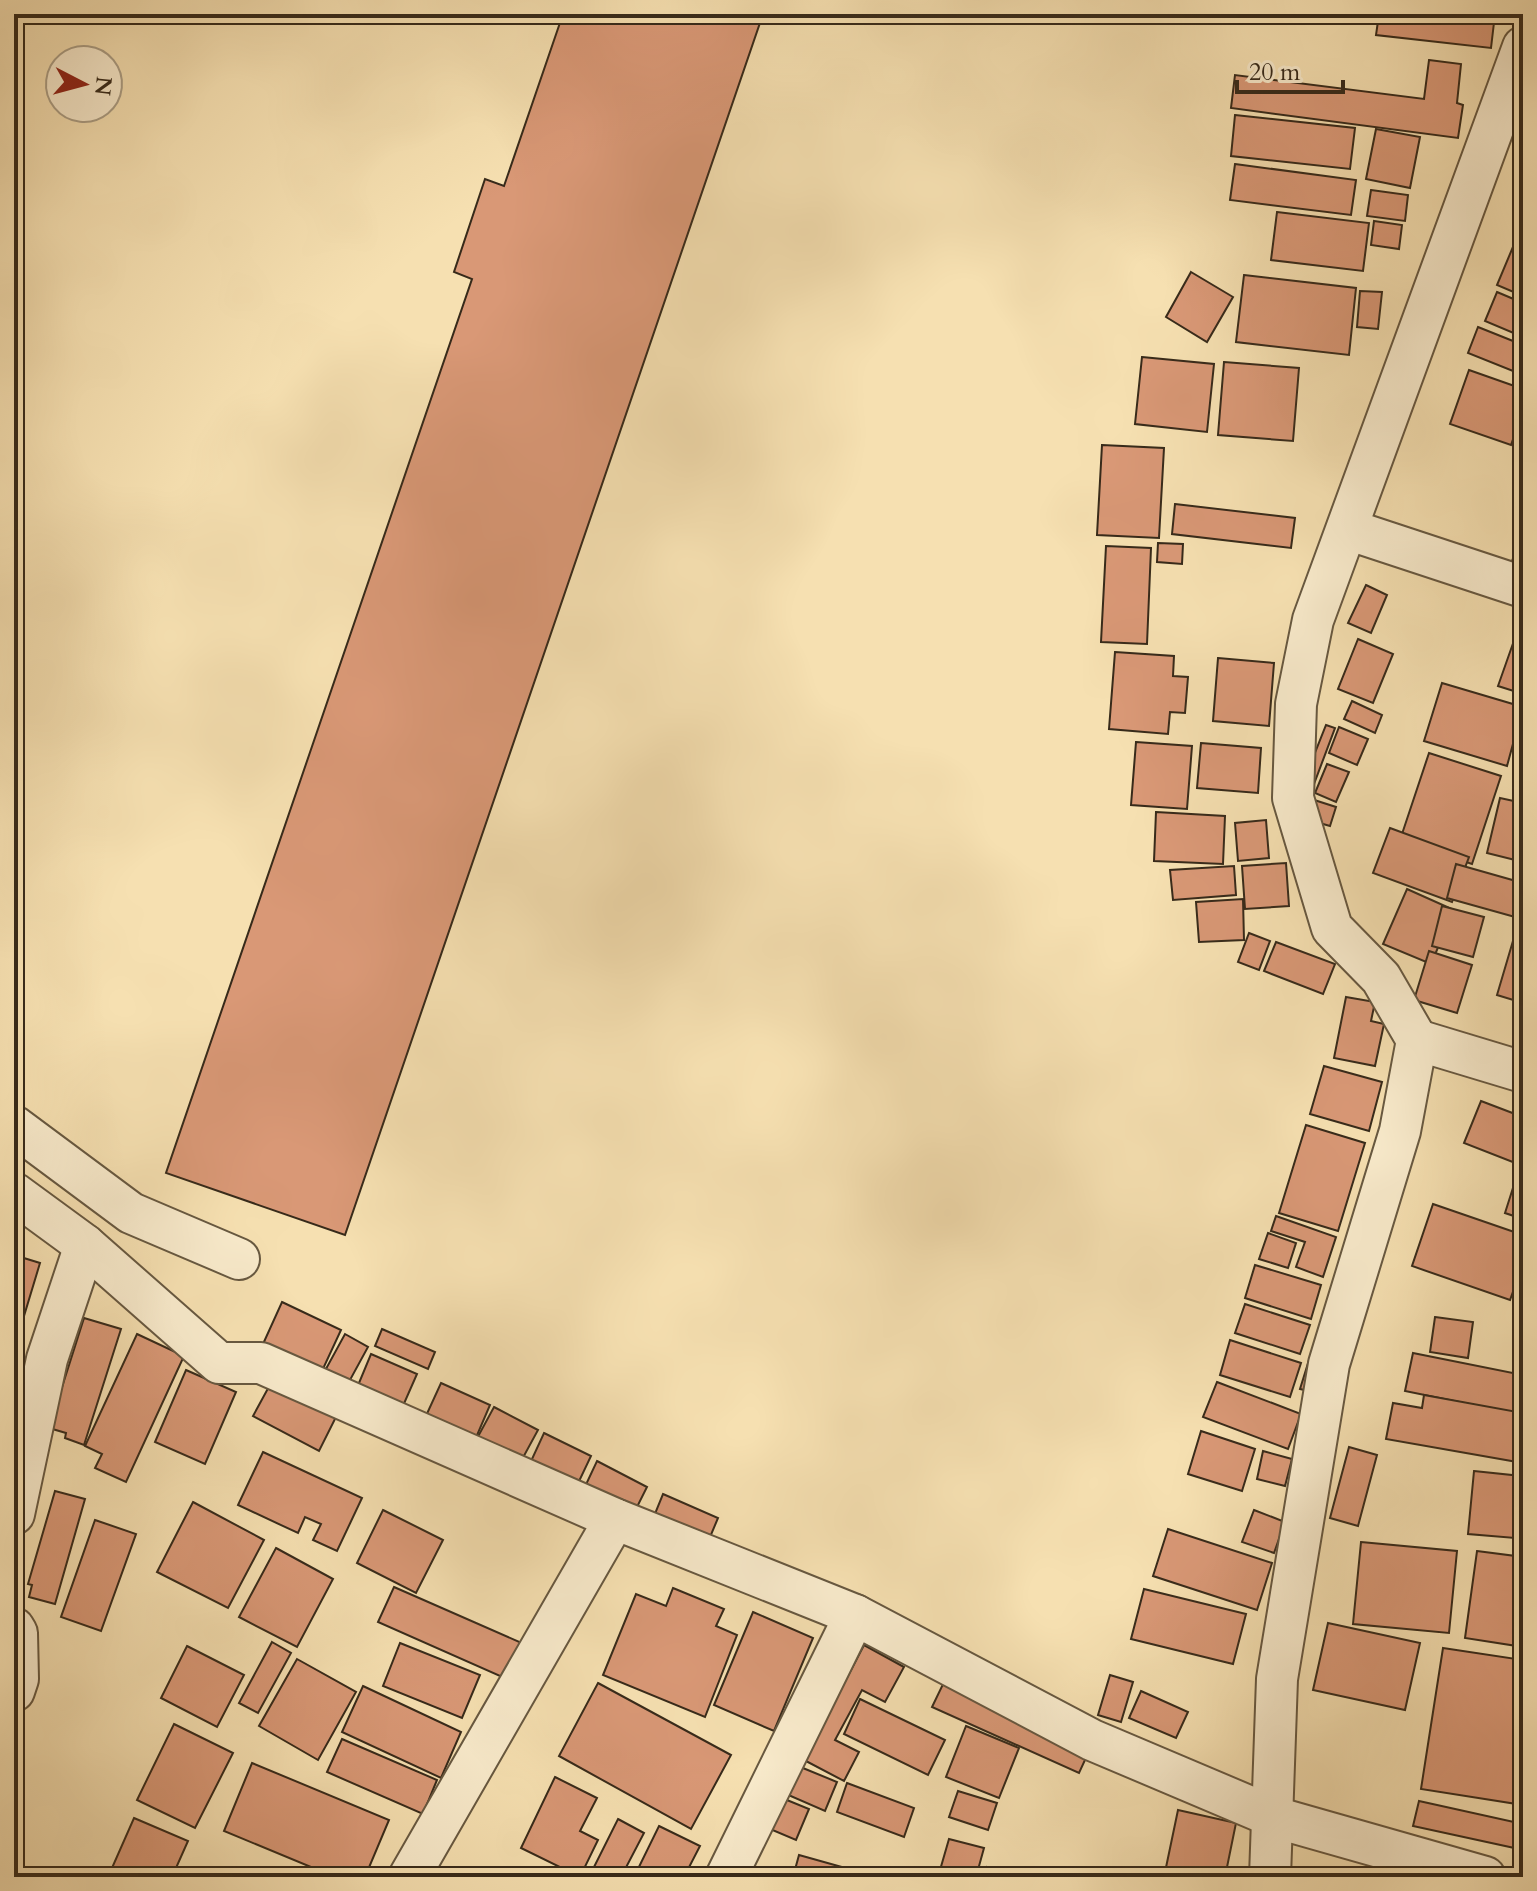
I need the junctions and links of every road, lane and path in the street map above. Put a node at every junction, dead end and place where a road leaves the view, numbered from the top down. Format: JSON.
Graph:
{"nodes":[{"id":1,"x":1523,"y":47,"type":"edge"},
{"id":2,"x":1347,"y":529,"type":"junction"},
{"id":3,"x":1523,"y":587,"type":"edge"},
{"id":4,"x":1417,"y":1040,"type":"junction"},
{"id":5,"x":1523,"y":1072,"type":"edge"},
{"id":6,"x":14,"y":1126,"type":"edge"},
{"id":7,"x":14,"y":1193,"type":"edge"},
{"id":8,"x":85,"y":1245,"type":"junction"},
{"id":9,"x":239,"y":1259,"type":"dead end"},
{"id":10,"x":14,"y":1514,"type":"edge"},
{"id":11,"x":615,"y":1519,"type":"junction"},
{"id":12,"x":855,"y":1615,"type":"junction"},
{"id":13,"x":14,"y":1628,"type":"edge"},
{"id":14,"x":14,"y":1691,"type":"edge"},
{"id":15,"x":1274,"y":1817,"type":"junction"},
{"id":16,"x":409,"y":1877,"type":"edge"},
{"id":17,"x":726,"y":1877,"type":"edge"},
{"id":18,"x":1270,"y":1877,"type":"edge"},
{"id":19,"x":1485,"y":1877,"type":"edge"}],
"edges":[{"from":1,"to":2,"type":"street"},
{"from":2,"to":3,"type":"street"},
{"from":2,"to":4,"type":"street"},
{"from":4,"to":5,"type":"street"},
{"from":4,"to":15,"type":"street"},
{"from":6,"to":9,"type":"street"},
{"from":7,"to":8,"type":"street"},
{"from":8,"to":10,"type":"street"},
{"from":8,"to":11,"type":"street"},
{"from":11,"to":12,"type":"street"},
{"from":11,"to":16,"type":"street"},
{"from":12,"to":15,"type":"street"},
{"from":12,"to":17,"type":"street"},
{"from":13,"to":14,"type":"street"},
{"from":15,"to":18,"type":"street"},
{"from":15,"to":19,"type":"street"}]}
